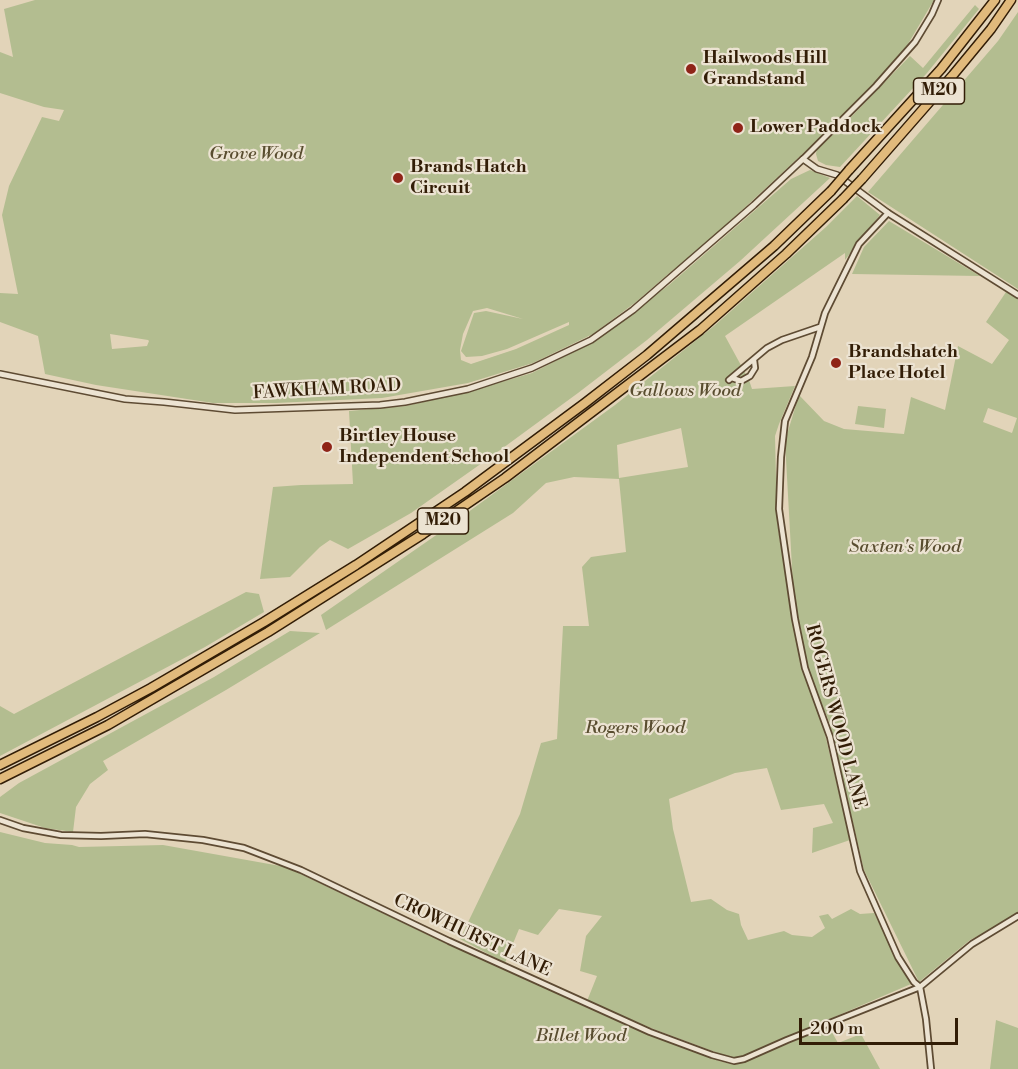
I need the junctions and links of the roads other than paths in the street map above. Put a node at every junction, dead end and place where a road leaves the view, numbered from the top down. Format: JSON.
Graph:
{"nodes":[{"id":1,"x":938,"y":0,"type":"edge"},
{"id":2,"x":995,"y":0,"type":"edge"},
{"id":3,"x":1011,"y":0,"type":"edge"},
{"id":4,"x":803,"y":159,"type":"junction"},
{"id":5,"x":888,"y":213,"type":"junction"},
{"id":6,"x":1018,"y":295,"type":"edge"},
{"id":7,"x":820,"y":327,"type":"junction"},
{"id":8,"x":807,"y":331,"type":"junction"},
{"id":9,"x":816,"y":341,"type":"junction"},
{"id":10,"x":754,"y":360,"type":"junction"},
{"id":11,"x":0,"y":374,"type":"edge"},
{"id":12,"x":0,"y":765,"type":"edge"},
{"id":13,"x":0,"y":779,"type":"edge"},
{"id":14,"x":0,"y":820,"type":"edge"},
{"id":15,"x":1018,"y":916,"type":"edge"},
{"id":16,"x":920,"y":987,"type":"junction"},
{"id":17,"x":931,"y":1069,"type":"edge"}],
"edges":[{"from":1,"to":4,"type":"street"},
{"from":2,"to":12,"type":"highway","number":"M20","bridge":true},
{"from":3,"to":13,"type":"highway","number":"M20","bridge":true},
{"from":4,"to":5,"type":"street"},
{"from":4,"to":11,"type":"street","name":"FAWKHAM ROAD"},
{"from":5,"to":6,"type":"street"},
{"from":5,"to":7,"type":"street","name":"ROGERS WOOD LANE"},
{"from":7,"to":8,"type":"street"},
{"from":7,"to":9,"type":"street","name":"ROGERS WOOD LANE"},
{"from":8,"to":9,"type":"street"},
{"from":8,"to":10,"type":"street"},
{"from":9,"to":16,"type":"street","name":"ROGERS WOOD LANE"},
{"from":10,"to":10,"type":"street"},
{"from":14,"to":16,"type":"street","name":"CROWHURST LANE"},
{"from":15,"to":16,"type":"street","name":"CROWHURST LANE"},
{"from":16,"to":17,"type":"street"}]}
